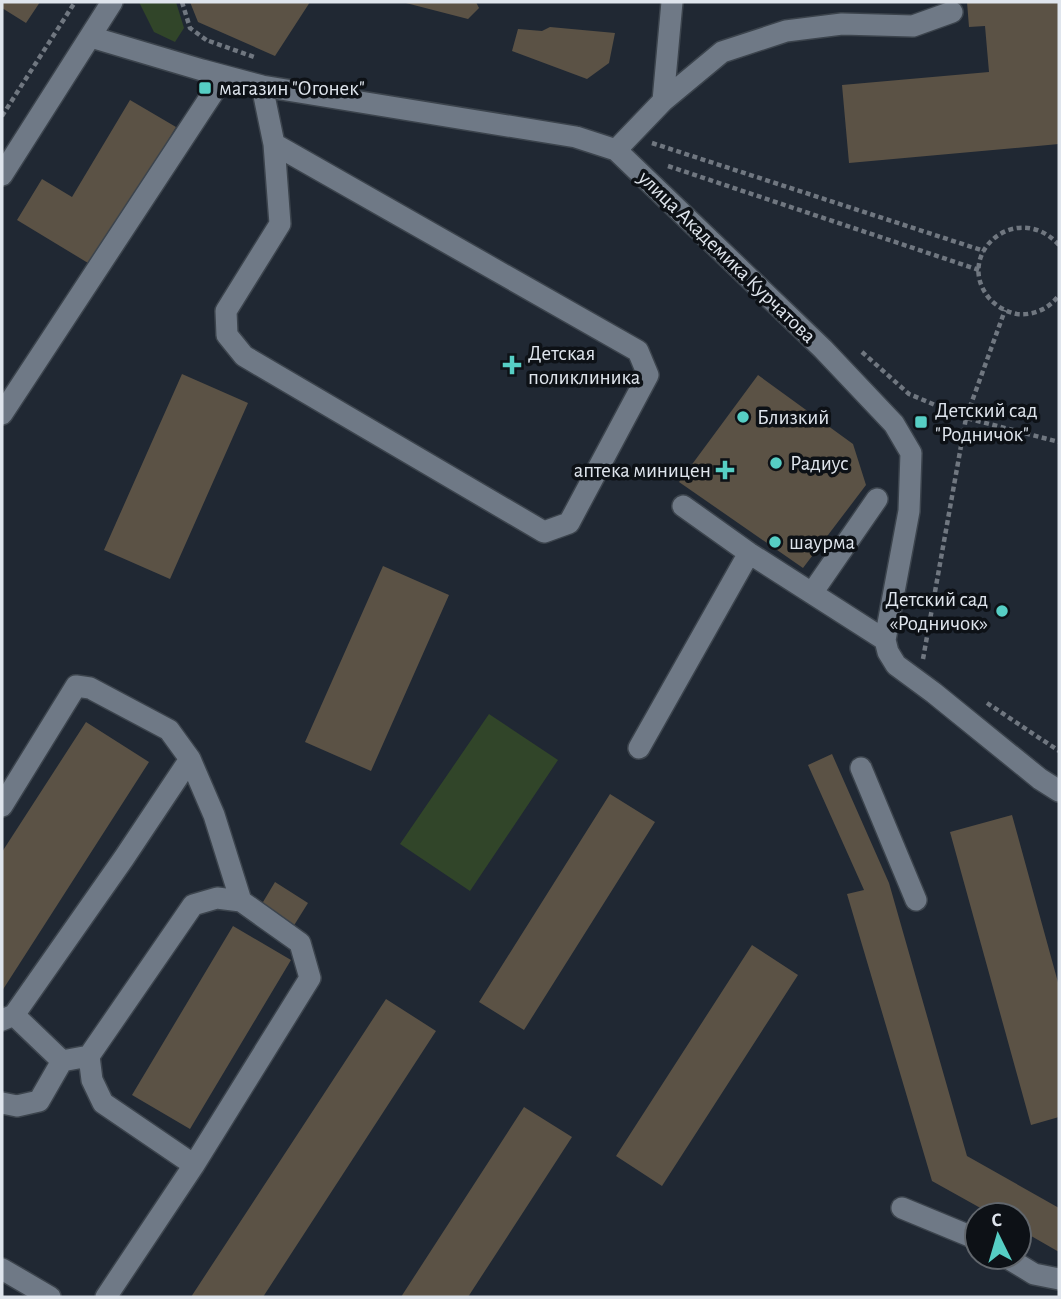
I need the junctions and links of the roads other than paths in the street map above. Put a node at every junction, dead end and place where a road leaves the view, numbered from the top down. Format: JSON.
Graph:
{"nodes":[{"id":1,"x":112,"y":2,"type":"edge"},
{"id":2,"x":672,"y":2,"type":"edge"},
{"id":3,"x":952,"y":12,"type":"dead end"},
{"id":4,"x":91,"y":37,"type":"junction"},
{"id":5,"x":225,"y":76,"type":"junction"},
{"id":6,"x":262,"y":86,"type":"junction"},
{"id":7,"x":663,"y":101,"type":"junction"},
{"id":8,"x":623,"y":142,"type":"junction"},
{"id":9,"x":274,"y":144,"type":"junction"},
{"id":10,"x":2,"y":175,"type":"edge"},
{"id":11,"x":2,"y":414,"type":"edge"},
{"id":12,"x":877,"y":499,"type":"dead end"},
{"id":13,"x":683,"y":506,"type":"dead end"},
{"id":14,"x":749,"y":553,"type":"junction"},
{"id":15,"x":812,"y":593,"type":"junction"},
{"id":16,"x":886,"y":640,"type":"junction"},
{"id":17,"x":639,"y":748,"type":"dead end"},
{"id":18,"x":190,"y":759,"type":"junction"},
{"id":19,"x":861,"y":768,"type":"dead end"},
{"id":20,"x":1059,"y":791,"type":"edge"},
{"id":21,"x":2,"y":806,"type":"edge"},
{"id":22,"x":916,"y":900,"type":"dead end"},
{"id":23,"x":241,"y":901,"type":"junction"},
{"id":24,"x":8,"y":1018,"type":"edge"},
{"id":25,"x":89,"y":1056,"type":"junction"},
{"id":26,"x":62,"y":1061,"type":"junction"},
{"id":27,"x":2,"y":1103,"type":"edge"},
{"id":28,"x":194,"y":1165,"type":"junction"},
{"id":29,"x":902,"y":1208,"type":"dead end"},
{"id":30,"x":963,"y":1234,"type":"edge"},
{"id":31,"x":2,"y":1269,"type":"edge"},
{"id":32,"x":1029,"y":1271,"type":"edge"},
{"id":33,"x":1059,"y":1279,"type":"edge"},
{"id":34,"x":50,"y":1297,"type":"edge"},
{"id":35,"x":106,"y":1297,"type":"edge"}],
"edges":[{"from":1,"to":4,"type":"street"},
{"from":2,"to":7,"type":"street"},
{"from":3,"to":7,"type":"street"},
{"from":4,"to":5,"type":"street","name":"улица Академика Курчатова"},
{"from":4,"to":10,"type":"street"},
{"from":5,"to":6,"type":"street","name":"улица Академика Курчатова"},
{"from":5,"to":11,"type":"street"},
{"from":6,"to":8,"type":"street","name":"улица Академика Курчатова"},
{"from":6,"to":9,"type":"street"},
{"from":7,"to":8,"type":"street"},
{"from":8,"to":16,"type":"street","name":"улица Академика Курчатова"},
{"from":9,"to":9,"type":"street"},
{"from":12,"to":15,"type":"street"},
{"from":13,"to":14,"type":"street"},
{"from":14,"to":15,"type":"street"},
{"from":14,"to":17,"type":"street"},
{"from":15,"to":16,"type":"street"},
{"from":16,"to":20,"type":"street"},
{"from":18,"to":21,"type":"street"},
{"from":18,"to":23,"type":"street"},
{"from":18,"to":24,"type":"street"},
{"from":19,"to":22,"type":"street"},
{"from":23,"to":25,"type":"street"},
{"from":23,"to":28,"type":"street"},
{"from":24,"to":26,"type":"street"},
{"from":25,"to":26,"type":"street"},
{"from":25,"to":28,"type":"street"},
{"from":26,"to":27,"type":"street"},
{"from":28,"to":35,"type":"street"},
{"from":29,"to":30,"type":"street"},
{"from":31,"to":34,"type":"street"},
{"from":32,"to":33,"type":"street"}]}
